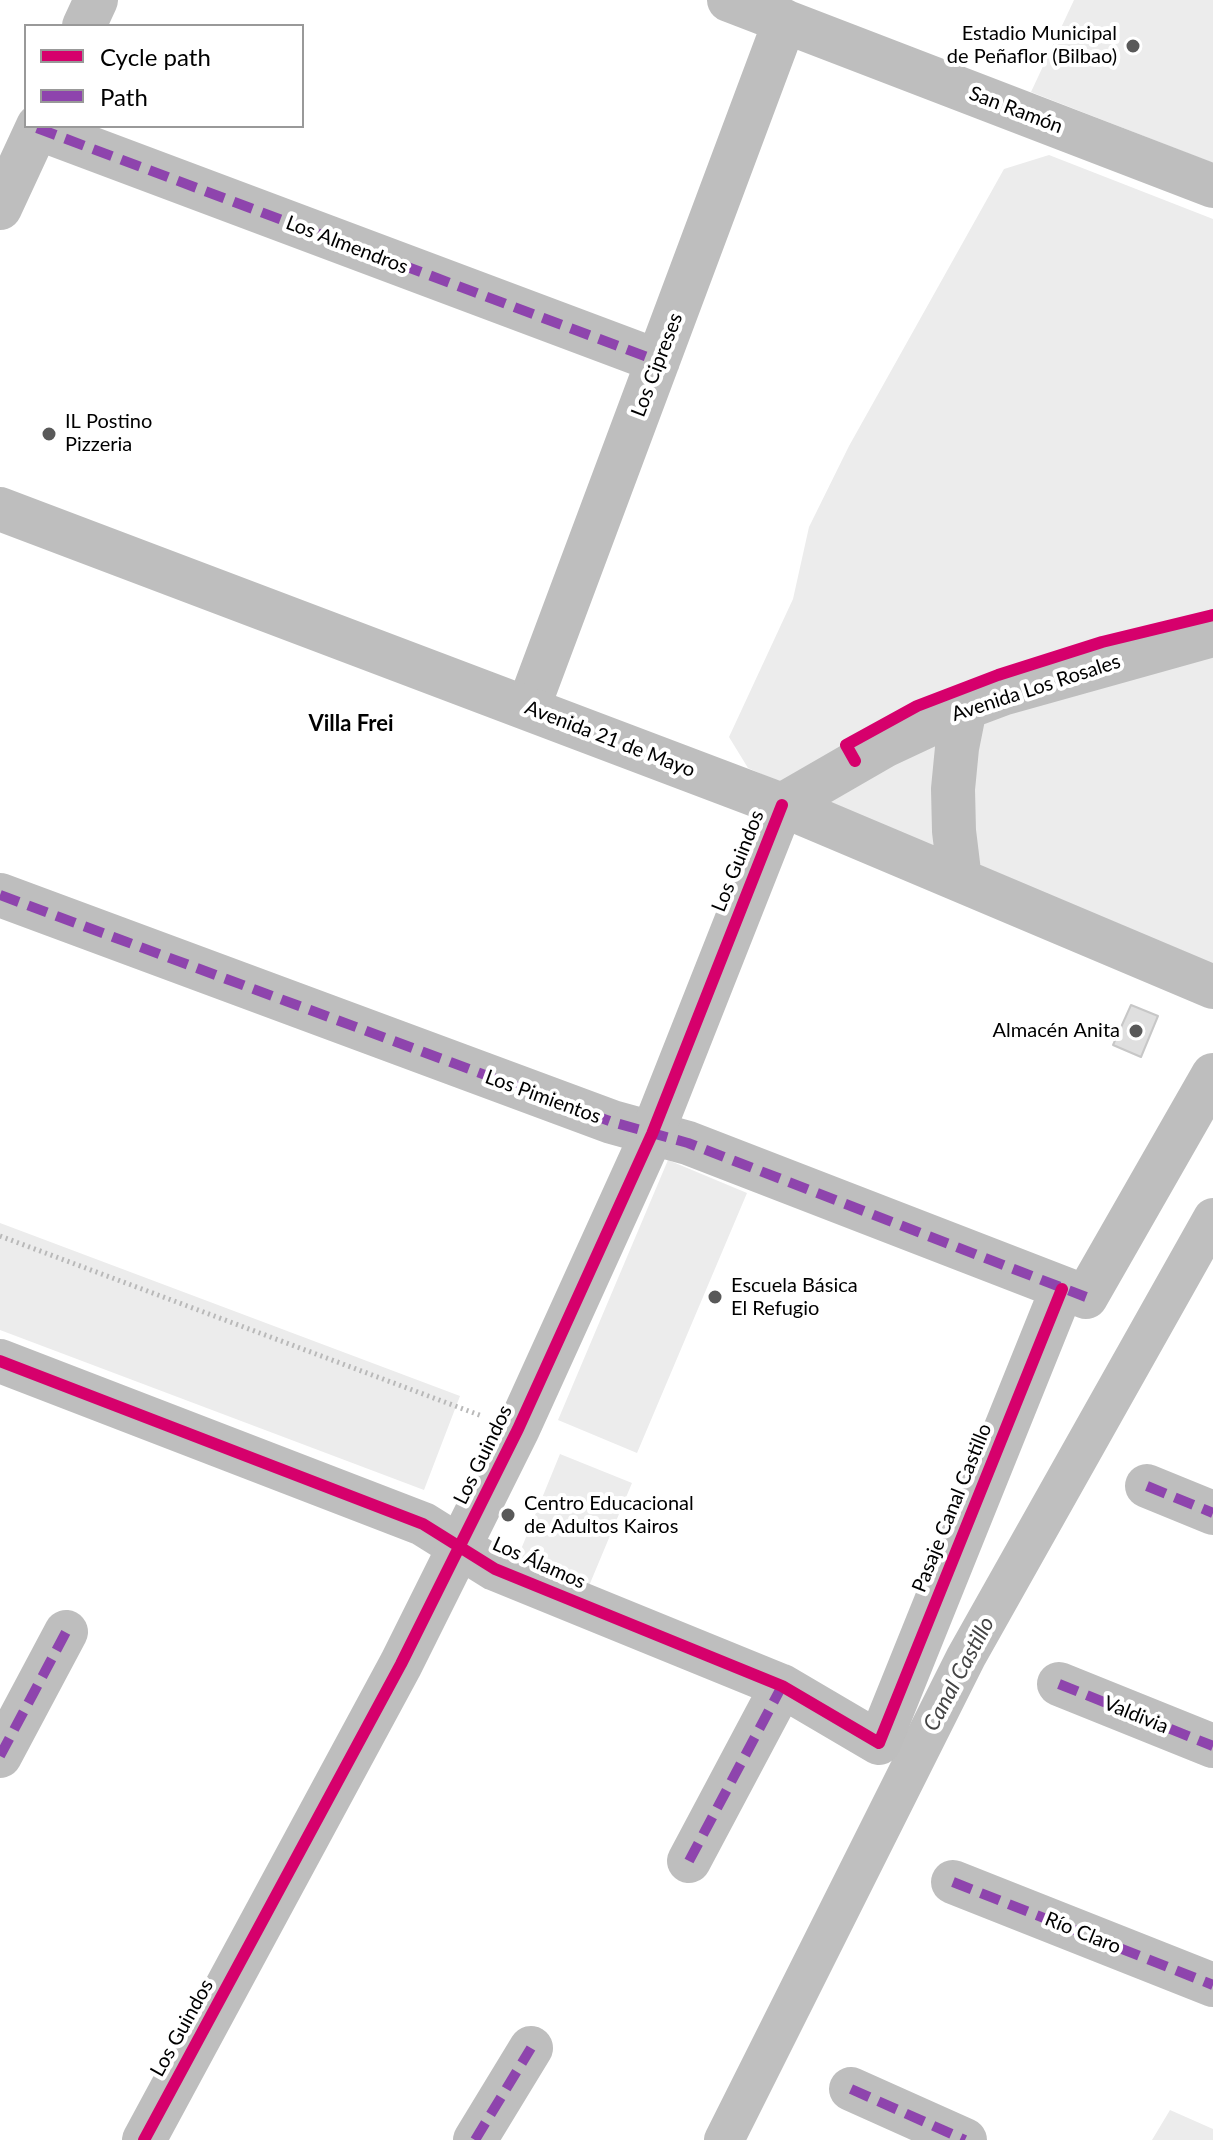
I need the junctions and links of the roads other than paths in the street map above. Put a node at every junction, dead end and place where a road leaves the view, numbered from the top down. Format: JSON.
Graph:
{"nodes":[{"id":1,"x":96,"y":0,"type":"edge"},
{"id":2,"x":729,"y":0,"type":"edge"},
{"id":3,"x":785,"y":21,"type":"junction"},
{"id":4,"x":85,"y":24,"type":"edge"},
{"id":5,"x":38,"y":128,"type":"edge"},
{"id":6,"x":41,"y":128,"type":"edge"},
{"id":7,"x":1213,"y":186,"type":"edge"},
{"id":8,"x":0,"y":208,"type":"edge"},
{"id":9,"x":658,"y":361,"type":"junction"},
{"id":10,"x":0,"y":509,"type":"edge"},
{"id":11,"x":1213,"y":635,"type":"edge"},
{"id":12,"x":528,"y":708,"type":"junction"},
{"id":13,"x":965,"y":708,"type":"junction"},
{"id":14,"x":782,"y":805,"type":"junction"},
{"id":15,"x":960,"y":880,"type":"junction"},
{"id":16,"x":0,"y":895,"type":"edge"},
{"id":17,"x":1213,"y":987,"type":"edge"},
{"id":18,"x":1213,"y":1075,"type":"edge"},
{"id":19,"x":652,"y":1134,"type":"junction"},
{"id":20,"x":1074,"y":1293,"type":"junction"},
{"id":21,"x":0,"y":1361,"type":"edge"},
{"id":22,"x":1147,"y":1486,"type":"dead end"},
{"id":23,"x":1213,"y":1513,"type":"edge"},
{"id":24,"x":461,"y":1547,"type":"junction"},
{"id":25,"x":66,"y":1632,"type":"dead end"},
{"id":26,"x":1059,"y":1684,"type":"dead end"},
{"id":27,"x":782,"y":1686,"type":"junction"},
{"id":28,"x":879,"y":1743,"type":"joint"},
{"id":29,"x":1213,"y":1746,"type":"edge"},
{"id":30,"x":0,"y":1756,"type":"edge"},
{"id":31,"x":689,"y":1861,"type":"dead end"},
{"id":32,"x":953,"y":1882,"type":"dead end"},
{"id":33,"x":1213,"y":1985,"type":"edge"},
{"id":34,"x":531,"y":2048,"type":"dead end"},
{"id":35,"x":851,"y":2089,"type":"dead end"},
{"id":36,"x":144,"y":2140,"type":"edge"},
{"id":37,"x":475,"y":2140,"type":"edge"},
{"id":38,"x":965,"y":2140,"type":"edge"}],
"edges":[{"from":1,"to":4,"type":"street"},
{"from":2,"to":3,"type":"street","name":"San Ramón"},
{"from":3,"to":7,"type":"street","name":"San Ramón"},
{"from":3,"to":9,"type":"street","name":"Los Cipreses"},
{"from":5,"to":8,"type":"street"},
{"from":6,"to":9,"type":"street","name":"Los Almendros"},
{"from":9,"to":12,"type":"street","name":"Los Cipreses"},
{"from":10,"to":12,"type":"street","name":"Avenida 21 de Mayo"},
{"from":11,"to":13,"type":"street","name":"Avenida Los Rosales"},
{"from":12,"to":14,"type":"street","name":"Avenida 21 de Mayo"},
{"from":13,"to":14,"type":"street","name":"Avenida Los Rosales"},
{"from":13,"to":15,"type":"street"},
{"from":14,"to":15,"type":"street","name":"Avenida 21 de Mayo"},
{"from":14,"to":19,"type":"street","name":"Los Guindos"},
{"from":15,"to":17,"type":"street","name":"Avenida 21 de Mayo"},
{"from":16,"to":19,"type":"street","name":"Los Pimientos"},
{"from":18,"to":20,"type":"street","name":"Pasaje Canal Castillo"},
{"from":19,"to":20,"type":"street","name":"Los Pimientos"},
{"from":19,"to":24,"type":"street","name":"Los Guindos"},
{"from":20,"to":28,"type":"street","name":"Pasaje Canal Castillo"},
{"from":21,"to":24,"type":"street","name":"Los Álamos"},
{"from":22,"to":23,"type":"street"},
{"from":24,"to":27,"type":"street","name":"Los Álamos"},
{"from":24,"to":36,"type":"street","name":"Los Guindos"},
{"from":25,"to":30,"type":"street"},
{"from":26,"to":29,"type":"street","name":"Valdivia"},
{"from":27,"to":28,"type":"street","name":"Los Álamos"},
{"from":27,"to":31,"type":"street"},
{"from":32,"to":33,"type":"street","name":"Río Claro"},
{"from":34,"to":37,"type":"street"},
{"from":35,"to":38,"type":"street"}]}
